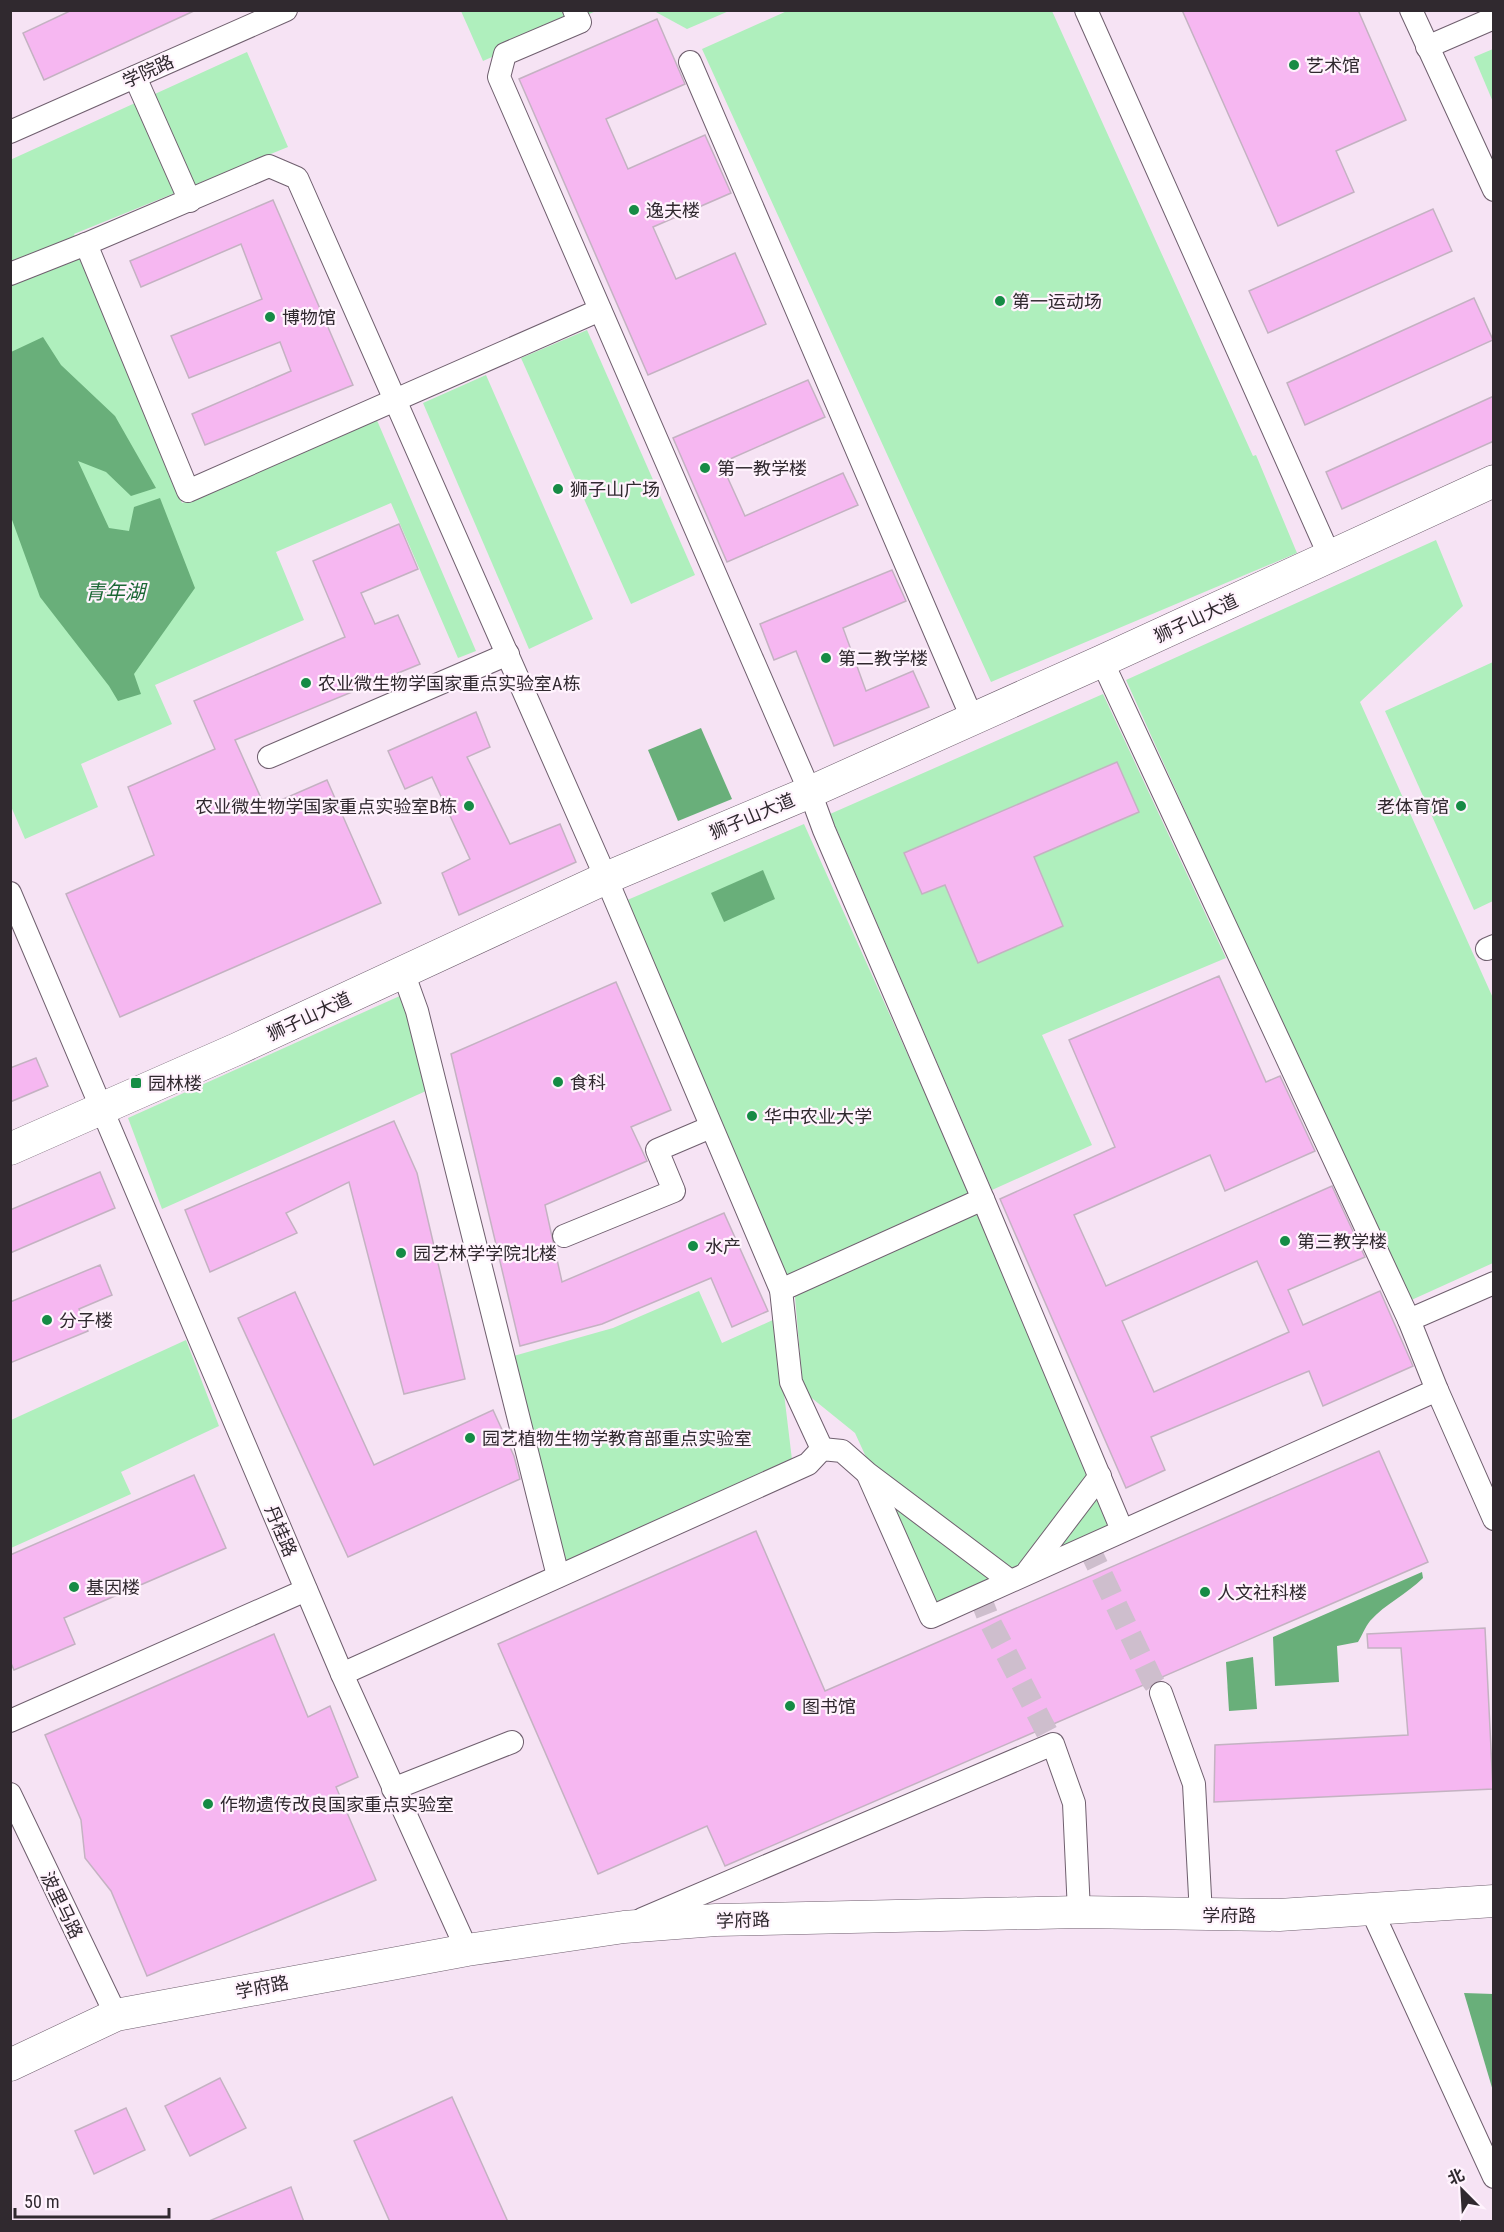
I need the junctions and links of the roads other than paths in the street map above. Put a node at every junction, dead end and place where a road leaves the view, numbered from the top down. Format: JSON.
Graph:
{"nodes":[{"id":1,"x":285,"y":10,"type":"edge"},
{"id":2,"x":574,"y":10,"type":"edge"},
{"id":3,"x":1086,"y":10,"type":"edge"},
{"id":4,"x":1411,"y":10,"type":"edge"},
{"id":5,"x":1494,"y":18,"type":"edge"},
{"id":6,"x":1427,"y":47,"type":"junction"},
{"id":7,"x":690,"y":62,"type":"dead end"},
{"id":8,"x":135,"y":77,"type":"junction"},
{"id":9,"x":10,"y":132,"type":"edge"},
{"id":10,"x":1494,"y":190,"type":"edge"},
{"id":11,"x":190,"y":201,"type":"junction"},
{"id":12,"x":86,"y":244,"type":"junction"},
{"id":13,"x":10,"y":274,"type":"edge"},
{"id":14,"x":600,"y":310,"type":"junction"},
{"id":15,"x":395,"y":400,"type":"junction"},
{"id":16,"x":1494,"y":481,"type":"edge"},
{"id":17,"x":1330,"y":557,"type":"junction"},
{"id":18,"x":508,"y":654,"type":"junction"},
{"id":19,"x":1102,"y":661,"type":"junction"},
{"id":20,"x":972,"y":718,"type":"junction"},
{"id":21,"x":269,"y":757,"type":"dead end"},
{"id":22,"x":810,"y":792,"type":"junction"},
{"id":23,"x":606,"y":878,"type":"junction"},
{"id":24,"x":10,"y":893,"type":"edge"},
{"id":25,"x":403,"y":972,"type":"junction"},
{"id":26,"x":102,"y":1108,"type":"junction"},
{"id":27,"x":711,"y":1127,"type":"junction"},
{"id":28,"x":10,"y":1149,"type":"edge"},
{"id":29,"x":983,"y":1199,"type":"junction"},
{"id":30,"x":564,"y":1236,"type":"dead end"},
{"id":31,"x":1494,"y":1283,"type":"edge"},
{"id":32,"x":781,"y":1290,"type":"junction"},
{"id":33,"x":1409,"y":1320,"type":"junction"},
{"id":34,"x":1437,"y":1390,"type":"junction"},
{"id":35,"x":822,"y":1449,"type":"junction"},
{"id":36,"x":867,"y":1473,"type":"junction"},
{"id":37,"x":1100,"y":1476,"type":"junction"},
{"id":38,"x":1494,"y":1519,"type":"edge"},
{"id":39,"x":1122,"y":1530,"type":"junction"},
{"id":40,"x":558,"y":1576,"type":"junction"},
{"id":41,"x":1018,"y":1576,"type":"junction"},
{"id":42,"x":306,"y":1590,"type":"junction"},
{"id":43,"x":342,"y":1674,"type":"junction"},
{"id":44,"x":1161,"y":1693,"type":"tunnel mouth"},
{"id":45,"x":10,"y":1721,"type":"edge"},
{"id":46,"x":512,"y":1742,"type":"dead end"},
{"id":47,"x":393,"y":1789,"type":"junction"},
{"id":48,"x":10,"y":1794,"type":"edge"},
{"id":49,"x":18,"y":1832,"type":"edge"},
{"id":50,"x":1494,"y":1901,"type":"edge"},
{"id":51,"x":1371,"y":1909,"type":"junction"},
{"id":52,"x":1079,"y":1912,"type":"junction"},
{"id":53,"x":1201,"y":1915,"type":"junction"},
{"id":54,"x":624,"y":1927,"type":"junction"},
{"id":55,"x":466,"y":1950,"type":"junction"},
{"id":56,"x":116,"y":2015,"type":"junction"},
{"id":57,"x":10,"y":2065,"type":"edge"},
{"id":58,"x":1494,"y":2177,"type":"edge"}],
"edges":[{"from":1,"to":8,"type":"street","name":"学院路"},
{"from":2,"to":14,"type":"street"},
{"from":3,"to":17,"type":"street"},
{"from":4,"to":6,"type":"street"},
{"from":5,"to":6,"type":"street"},
{"from":6,"to":10,"type":"street"},
{"from":7,"to":20,"type":"street"},
{"from":8,"to":9,"type":"street","name":"学院路"},
{"from":8,"to":11,"type":"street"},
{"from":11,"to":12,"type":"street"},
{"from":11,"to":15,"type":"street"},
{"from":12,"to":13,"type":"street"},
{"from":12,"to":15,"type":"street"},
{"from":14,"to":15,"type":"street"},
{"from":14,"to":22,"type":"street"},
{"from":15,"to":18,"type":"street"},
{"from":16,"to":17,"type":"street","name":"狮子山大道"},
{"from":17,"to":19,"type":"street","name":"狮子山大道"},
{"from":18,"to":21,"type":"street"},
{"from":18,"to":23,"type":"street"},
{"from":19,"to":20,"type":"street","name":"狮子山大道"},
{"from":19,"to":33,"type":"street"},
{"from":20,"to":22,"type":"street","name":"狮子山大道"},
{"from":22,"to":23,"type":"street","name":"狮子山大道"},
{"from":22,"to":29,"type":"street"},
{"from":23,"to":25,"type":"street","name":"狮子山大道"},
{"from":23,"to":27,"type":"street"},
{"from":24,"to":26,"type":"street","name":"丹桂路"},
{"from":25,"to":26,"type":"street","name":"狮子山大道"},
{"from":25,"to":40,"type":"street"},
{"from":26,"to":28,"type":"street","name":"狮子山大道"},
{"from":26,"to":42,"type":"street","name":"丹桂路"},
{"from":27,"to":30,"type":"street"},
{"from":27,"to":32,"type":"street"},
{"from":29,"to":32,"type":"street"},
{"from":29,"to":37,"type":"street"},
{"from":31,"to":33,"type":"street"},
{"from":32,"to":35,"type":"street"},
{"from":33,"to":34,"type":"street"},
{"from":34,"to":38,"type":"street"},
{"from":34,"to":39,"type":"street"},
{"from":35,"to":36,"type":"street"},
{"from":35,"to":40,"type":"street"},
{"from":36,"to":41,"type":"street"},
{"from":36,"to":41,"type":"street"},
{"from":37,"to":39,"type":"street"},
{"from":37,"to":41,"type":"street"},
{"from":39,"to":41,"type":"street"},
{"from":40,"to":43,"type":"street"},
{"from":42,"to":43,"type":"street","name":"丹桂路"},
{"from":42,"to":45,"type":"street"},
{"from":43,"to":47,"type":"street","name":"丹桂路"},
{"from":44,"to":53,"type":"street"},
{"from":46,"to":47,"type":"street"},
{"from":47,"to":55,"type":"street","name":"丹桂路"},
{"from":48,"to":49,"type":"street","name":"波里马路"},
{"from":49,"to":56,"type":"street","name":"波里马路"},
{"from":50,"to":51,"type":"street","name":"学府路"},
{"from":51,"to":53,"type":"street","name":"学府路"},
{"from":51,"to":58,"type":"street"},
{"from":52,"to":53,"type":"street","name":"学府路"},
{"from":52,"to":54,"type":"street","name":"学府路"},
{"from":52,"to":54,"type":"street"},
{"from":54,"to":55,"type":"street","name":"学府路"},
{"from":55,"to":56,"type":"street","name":"学府路"},
{"from":56,"to":57,"type":"street","name":"学府路"}]}
